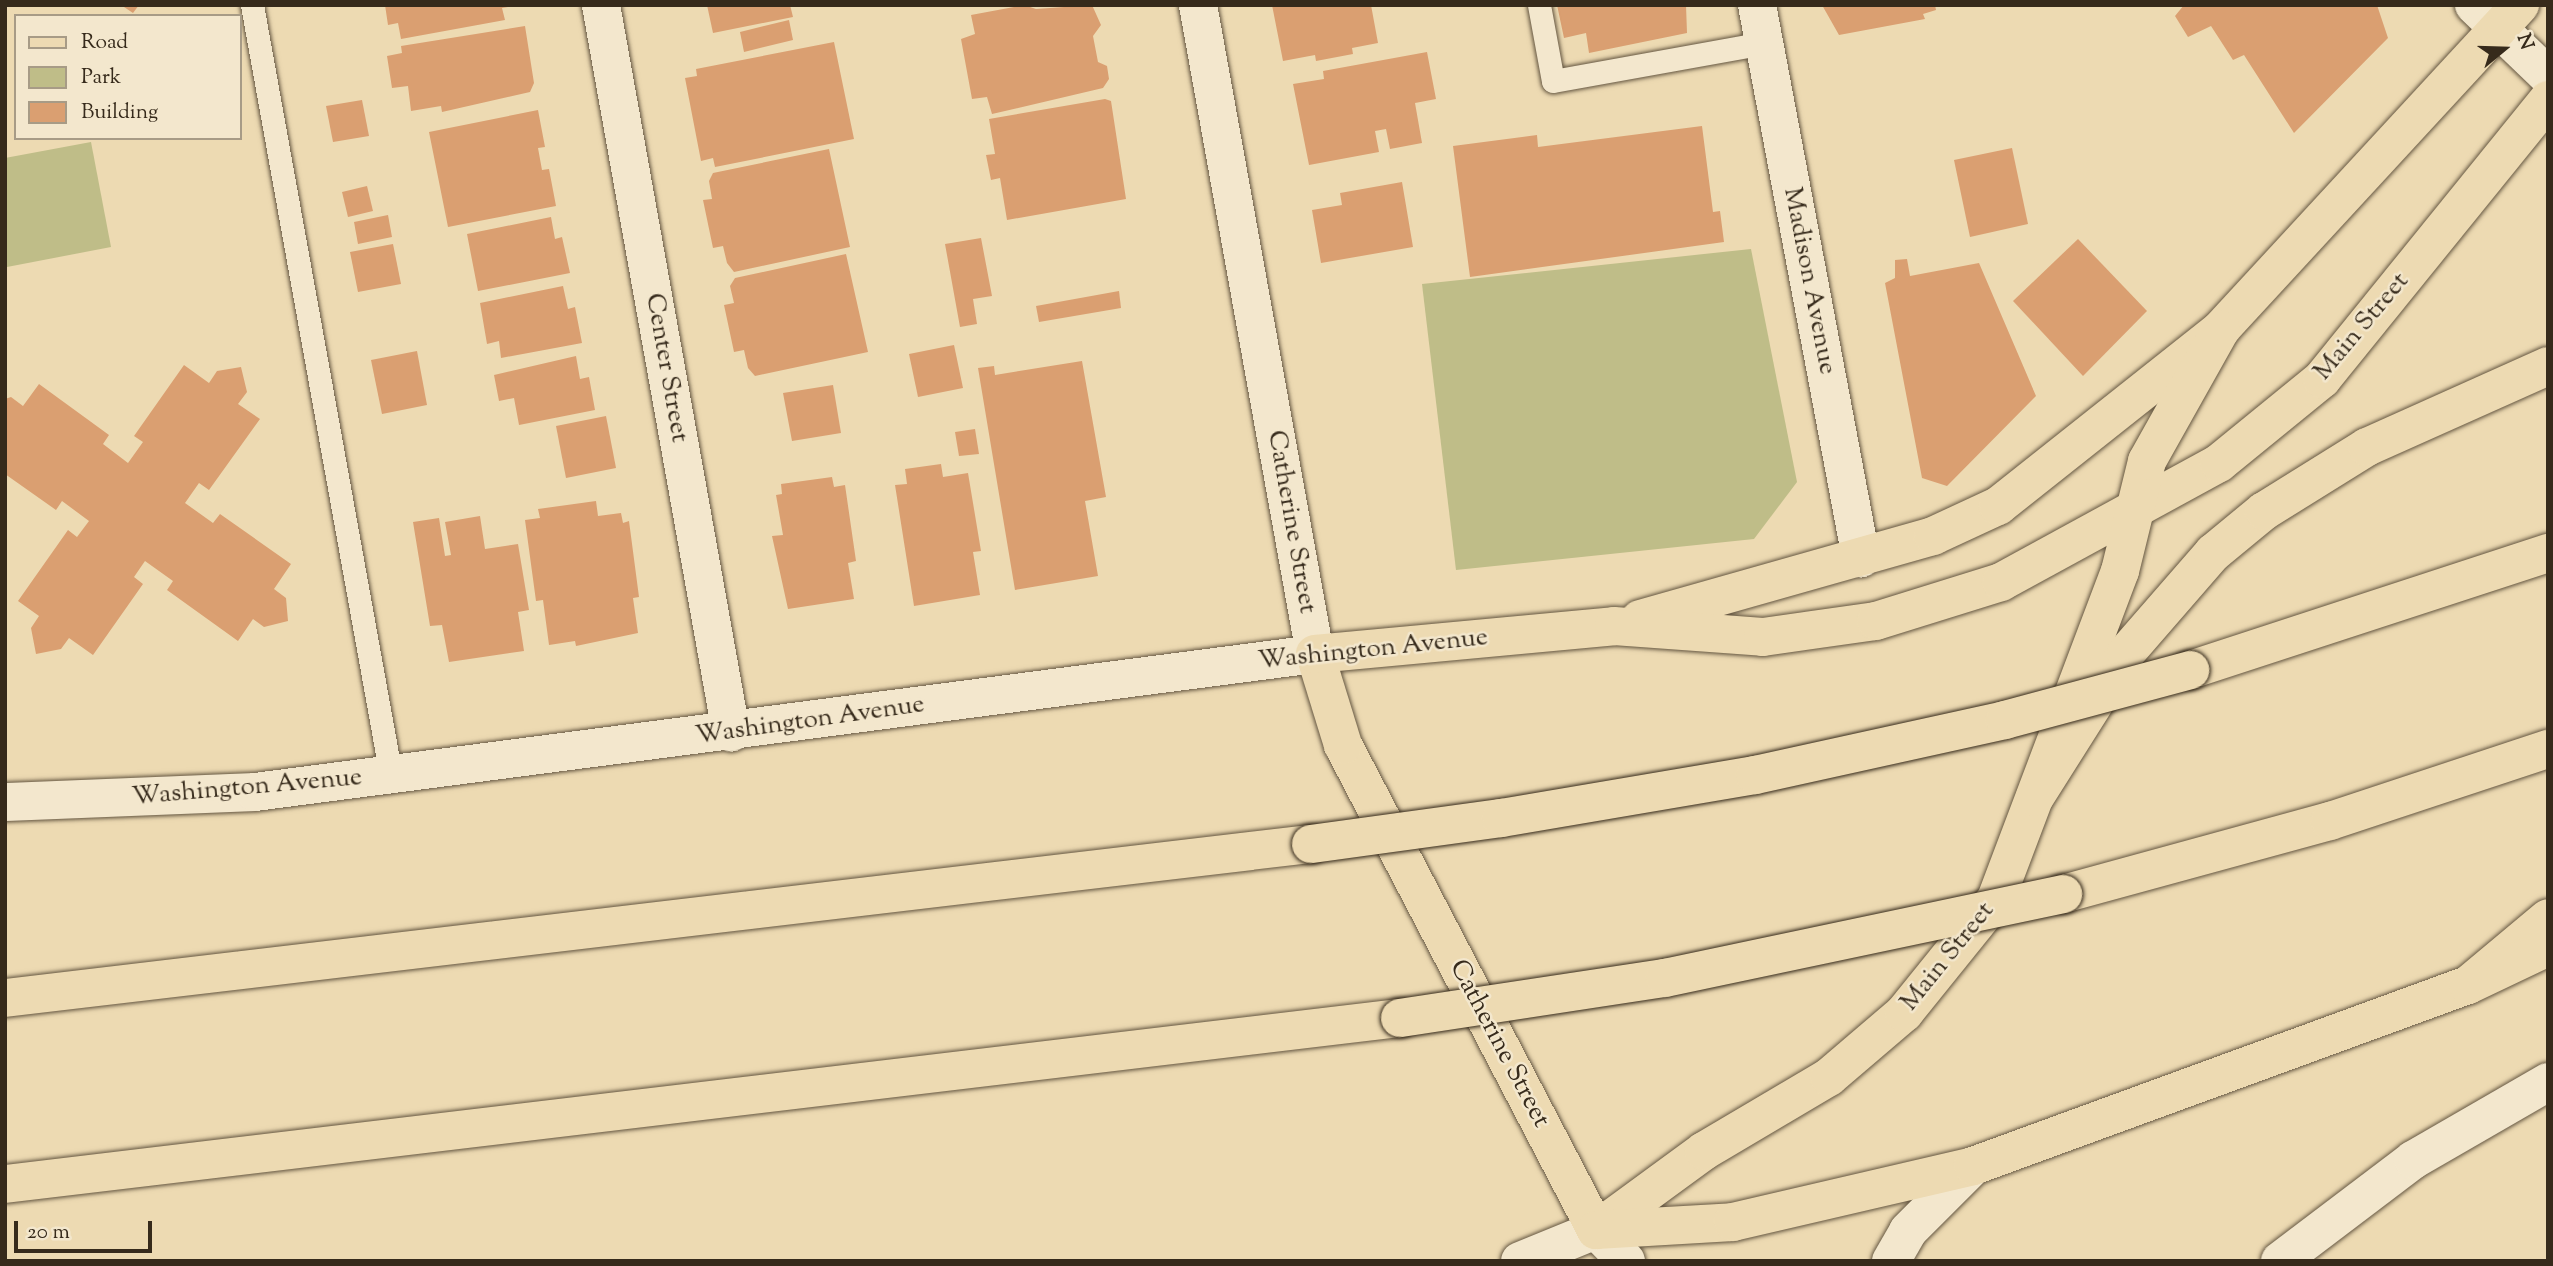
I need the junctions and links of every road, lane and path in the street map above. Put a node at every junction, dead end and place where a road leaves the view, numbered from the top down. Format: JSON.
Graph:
{"nodes":[{"id":1,"x":252,"y":5,"type":"edge"},
{"id":2,"x":601,"y":5,"type":"edge"},
{"id":3,"x":1198,"y":5,"type":"edge"},
{"id":4,"x":1539,"y":5,"type":"edge"},
{"id":5,"x":1758,"y":5,"type":"edge"},
{"id":6,"x":2496,"y":13,"type":"edge"},
{"id":7,"x":1765,"y":43,"type":"junction"},
{"id":8,"x":2548,"y":76,"type":"edge"},
{"id":9,"x":2548,"y":100,"type":"edge"},
{"id":10,"x":2221,"y":329,"type":"junction"},
{"id":11,"x":2548,"y":366,"type":"edge"},
{"id":12,"x":2136,"y":508,"type":"junction"},
{"id":13,"x":2548,"y":553,"type":"edge"},
{"id":14,"x":1861,"y":558,"type":"junction"},
{"id":15,"x":1876,"y":621,"type":"joint"},
{"id":16,"x":1614,"y":626,"type":"junction"},
{"id":17,"x":1315,"y":654,"type":"junction"},
{"id":18,"x":731,"y":732,"type":"junction"},
{"id":19,"x":2548,"y":749,"type":"edge"},
{"id":20,"x":391,"y":776,"type":"junction"},
{"id":21,"x":2035,"y":797,"type":"junction"},
{"id":22,"x":5,"y":802,"type":"edge"},
{"id":23,"x":2548,"y":918,"type":"edge"},
{"id":24,"x":2548,"y":947,"type":"edge"},
{"id":25,"x":2468,"y":985,"type":"junction"},
{"id":26,"x":5,"y":998,"type":"edge"},
{"id":27,"x":2548,"y":1082,"type":"edge"},
{"id":28,"x":1973,"y":1166,"type":"junction"},
{"id":29,"x":5,"y":1184,"type":"edge"},
{"id":30,"x":1596,"y":1230,"type":"junction"},
{"id":31,"x":1520,"y":1261,"type":"edge"},
{"id":32,"x":1626,"y":1261,"type":"edge"},
{"id":33,"x":1891,"y":1261,"type":"edge"},
{"id":34,"x":2280,"y":1261,"type":"edge"}],
"edges":[{"from":1,"to":20,"type":"lane"},
{"from":2,"to":18,"type":"main road","name":"Center Street"},
{"from":3,"to":17,"type":"main road","name":"Catherine Street"},
{"from":4,"to":7,"type":"lane"},
{"from":5,"to":7,"type":"main road","name":"Madison Avenue"},
{"from":6,"to":8,"type":"main road"},
{"from":6,"to":10,"type":"main road","name":"Main Street"},
{"from":7,"to":14,"type":"main road","name":"Madison Avenue"},
{"from":9,"to":12,"type":"main road","name":"Main Street"},
{"from":10,"to":12,"type":"main road","name":"Main Street"},
{"from":10,"to":14,"type":"main road","name":"Main Street"},
{"from":11,"to":21,"type":"main road"},
{"from":12,"to":15,"type":"main road","name":"Main Street"},
{"from":12,"to":21,"type":"main road","name":"Main Street"},
{"from":13,"to":26,"type":"main road","bridge":true},
{"from":14,"to":16,"type":"main road","name":"Washington Avenue"},
{"from":15,"to":16,"type":"main road","name":"Washington Avenue"},
{"from":16,"to":17,"type":"main road","name":"Washington Avenue"},
{"from":17,"to":18,"type":"main road","name":"Washington Avenue"},
{"from":17,"to":30,"type":"main road","name":"Catherine Street"},
{"from":18,"to":20,"type":"main road","name":"Washington Avenue"},
{"from":19,"to":29,"type":"main road","bridge":true},
{"from":20,"to":22,"type":"main road","name":"Washington Avenue"},
{"from":21,"to":30,"type":"main road","name":"Main Street"},
{"from":23,"to":25,"type":"main road","name":"Main Street"},
{"from":24,"to":25,"type":"main road"},
{"from":25,"to":28,"type":"main road","name":"Main Street"},
{"from":27,"to":34,"type":"main road"},
{"from":28,"to":30,"type":"main road","name":"Main Street"},
{"from":28,"to":33,"type":"main road","name":"Main Street"},
{"from":30,"to":31,"type":"main road","name":"Main Street"},
{"from":30,"to":32,"type":"main road"}]}
